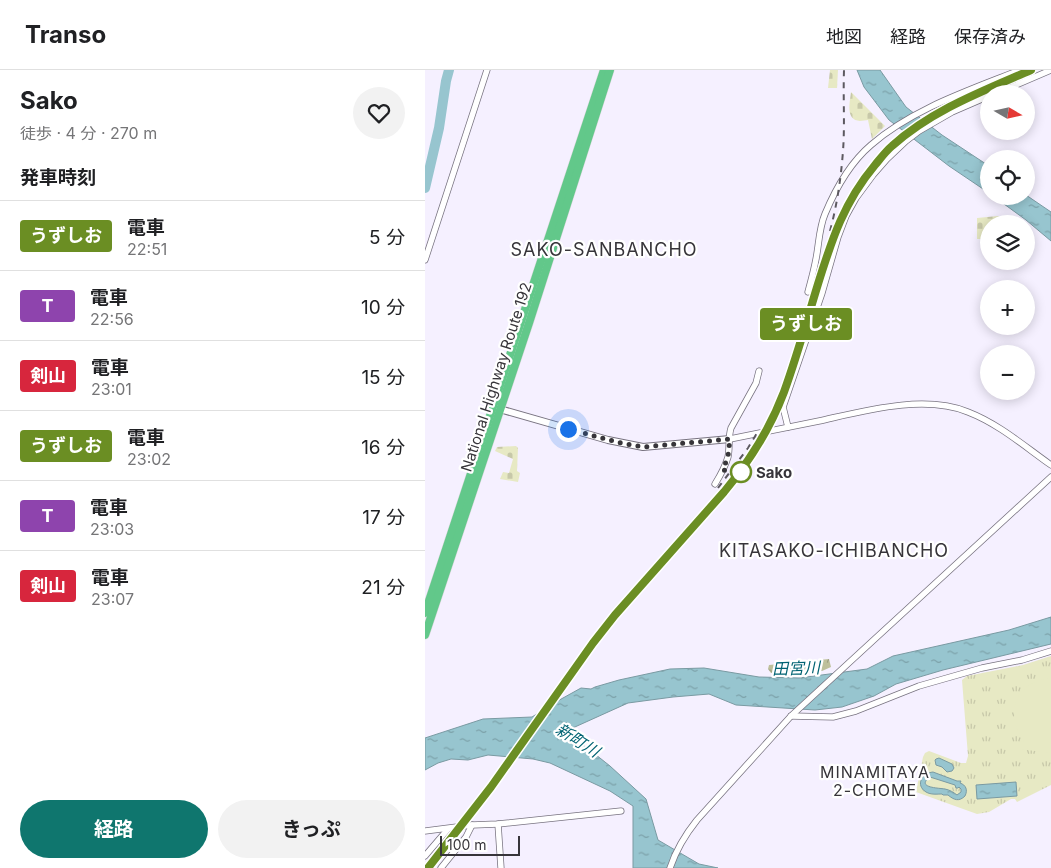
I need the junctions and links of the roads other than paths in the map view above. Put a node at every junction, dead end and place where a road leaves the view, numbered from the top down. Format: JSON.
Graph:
{"nodes":[{"id":1,"x":487,"y":70,"type":"edge"},
{"id":2,"x":604,"y":70,"type":"edge"},
{"id":3,"x":610,"y":70,"type":"edge"},
{"id":4,"x":1020,"y":70,"type":"edge"},
{"id":5,"x":1051,"y":70,"type":"edge"},
{"id":6,"x":1016,"y":85,"type":"edge"},
{"id":7,"x":980,"y":100,"type":"edge"},
{"id":8,"x":425,"y":260,"type":"edge"},
{"id":9,"x":808,"y":292,"type":"dead end"},
{"id":10,"x":759,"y":371,"type":"dead end"},
{"id":11,"x":497,"y":408,"type":"junction"},
{"id":12,"x":788,"y":427,"type":"junction"},
{"id":13,"x":730,"y":439,"type":"junction"},
{"id":14,"x":1051,"y":465,"type":"edge"},
{"id":15,"x":1051,"y":477,"type":"edge"},
{"id":16,"x":715,"y":484,"type":"dead end"},
{"id":17,"x":425,"y":613,"type":"edge"},
{"id":18,"x":425,"y":634,"type":"edge"},
{"id":19,"x":1051,"y":651,"type":"edge"},
{"id":20,"x":791,"y":716,"type":"junction"},
{"id":21,"x":621,"y":811,"type":"dead end"},
{"id":22,"x":498,"y":824,"type":"junction"},
{"id":23,"x":472,"y":826,"type":"junction"},
{"id":24,"x":448,"y":829,"type":"junction"},
{"id":25,"x":425,"y":831,"type":"edge"},
{"id":26,"x":425,"y":856,"type":"edge"},
{"id":27,"x":441,"y":868,"type":"edge"},
{"id":28,"x":501,"y":868,"type":"edge"},
{"id":29,"x":670,"y":868,"type":"edge"}],
"edges":[{"from":1,"to":8,"type":"street"},
{"from":2,"to":11,"type":"highway","name":"National Highway Route 192"},
{"from":3,"to":11,"type":"highway","name":"National Highway Route 192"},
{"from":4,"to":9,"type":"street"},
{"from":5,"to":6,"type":"street"},
{"from":7,"to":12,"type":"street"},
{"from":10,"to":13,"type":"street"},
{"from":11,"to":13,"type":"main road"},
{"from":11,"to":17,"type":"highway","name":"National Highway Route 192"},
{"from":11,"to":18,"type":"highway","name":"National Highway Route 192"},
{"from":12,"to":13,"type":"street"},
{"from":12,"to":14,"type":"street"},
{"from":13,"to":16,"type":"street"},
{"from":15,"to":20,"type":"street"},
{"from":19,"to":20,"type":"street"},
{"from":20,"to":29,"type":"street"},
{"from":21,"to":22,"type":"street"},
{"from":22,"to":23,"type":"street"},
{"from":22,"to":28,"type":"street"},
{"from":23,"to":24,"type":"street"},
{"from":23,"to":27,"type":"street"},
{"from":24,"to":25,"type":"street"},
{"from":24,"to":26,"type":"street"}]}
